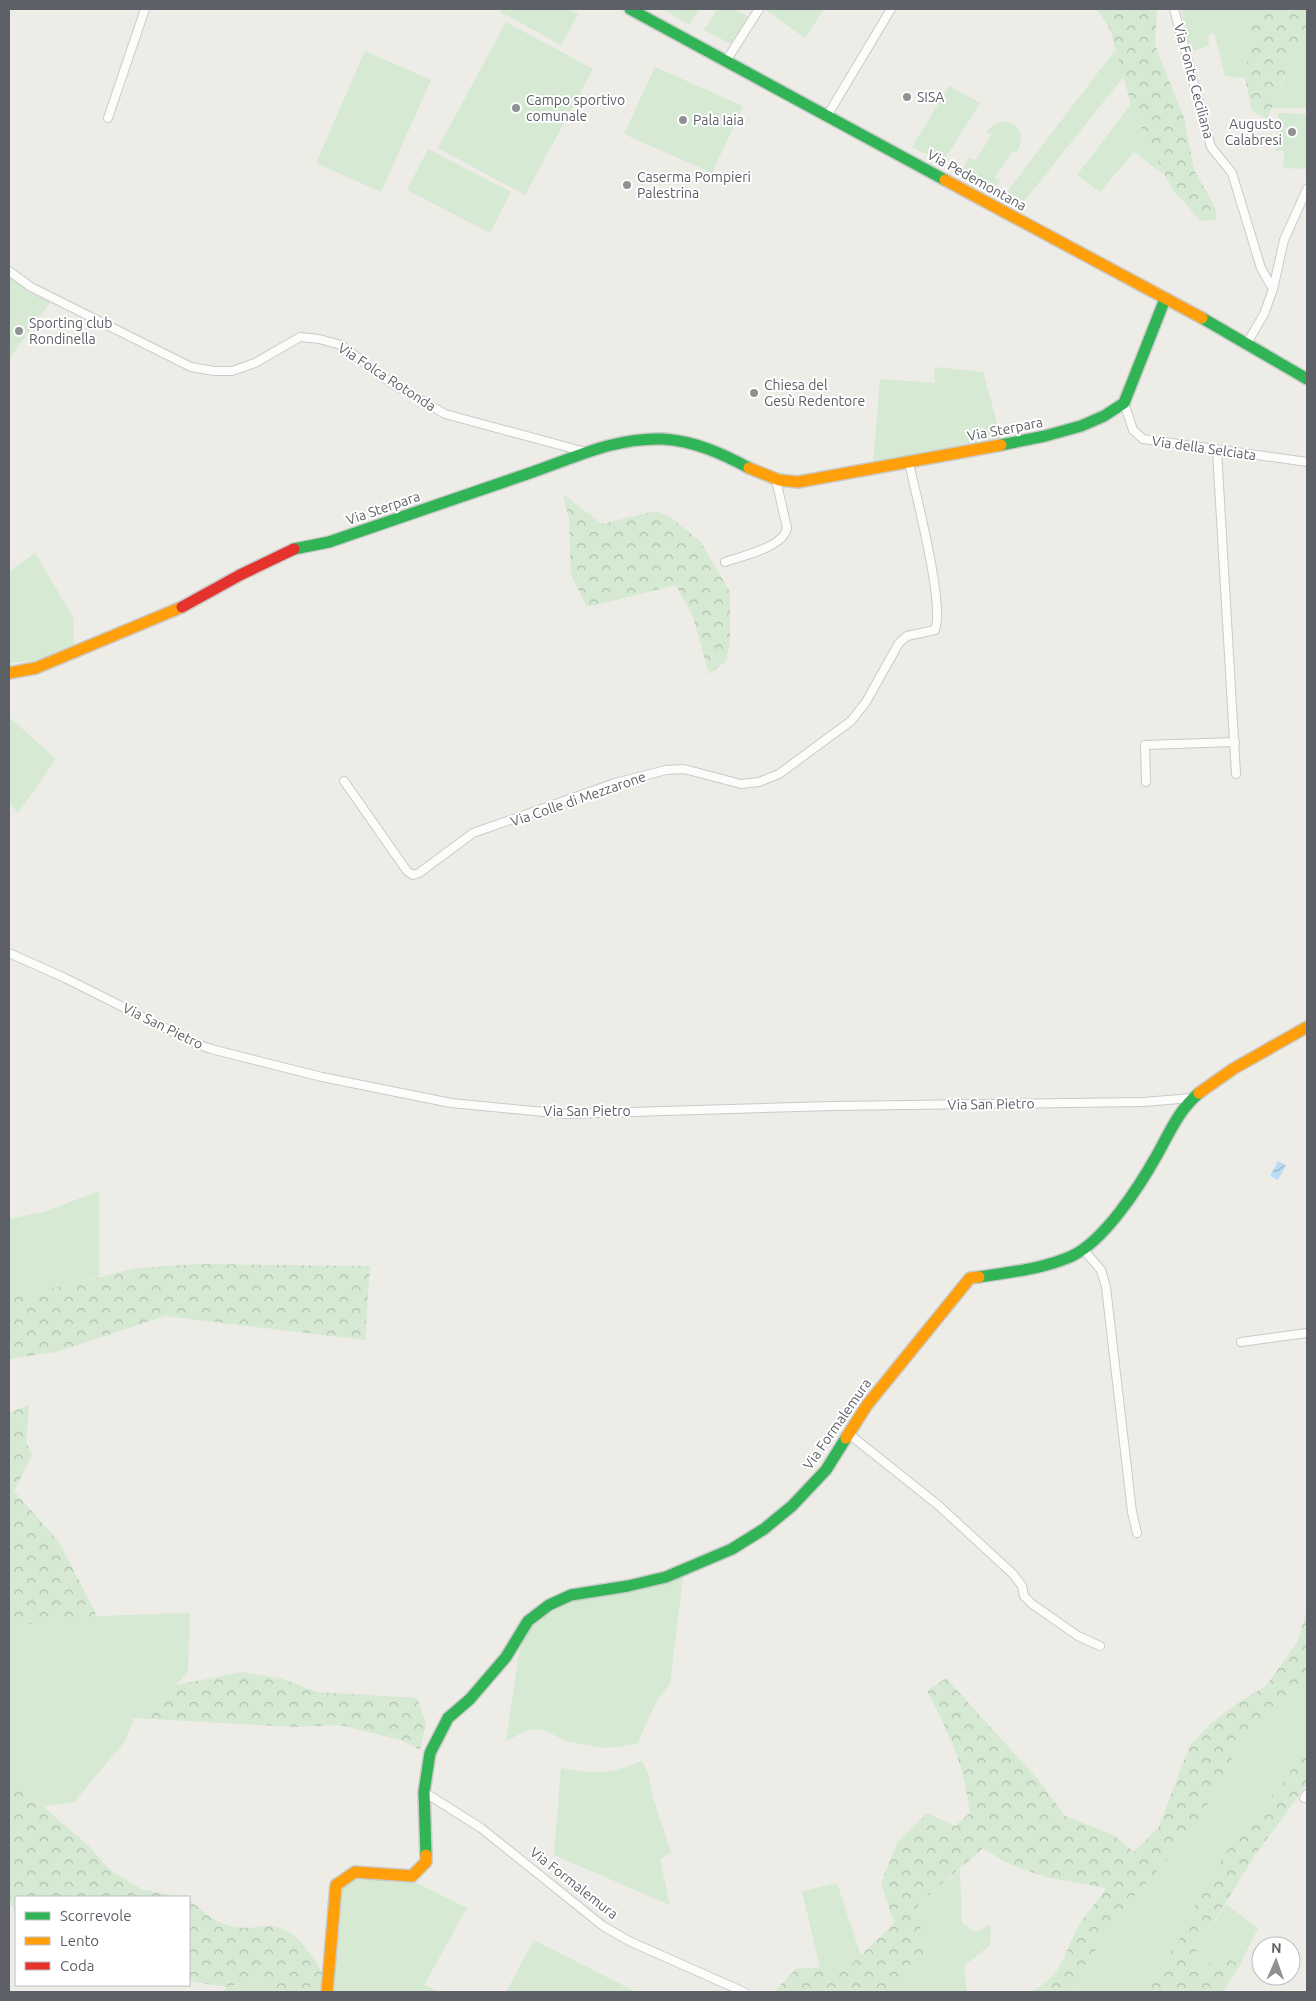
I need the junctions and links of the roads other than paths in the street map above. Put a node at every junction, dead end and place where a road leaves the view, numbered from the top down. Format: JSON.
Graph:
{"nodes":[{"id":1,"x":145,"y":9,"type":"edge"},
{"id":2,"x":630,"y":9,"type":"edge"},
{"id":3,"x":759,"y":9,"type":"edge"},
{"id":4,"x":891,"y":9,"type":"edge"},
{"id":5,"x":1174,"y":9,"type":"edge"},
{"id":6,"x":644,"y":12,"type":"edge"},
{"id":7,"x":726,"y":61,"type":"junction"},
{"id":8,"x":827,"y":116,"type":"junction"},
{"id":9,"x":108,"y":118,"type":"dead end"},
{"id":10,"x":1307,"y":190,"type":"edge"},
{"id":11,"x":9,"y":271,"type":"edge"},
{"id":12,"x":1273,"y":288,"type":"junction"},
{"id":13,"x":1165,"y":299,"type":"junction"},
{"id":14,"x":1246,"y":345,"type":"junction"},
{"id":15,"x":1307,"y":380,"type":"edge"},
{"id":16,"x":1124,"y":403,"type":"junction"},
{"id":17,"x":582,"y":451,"type":"junction"},
{"id":18,"x":1217,"y":451,"type":"junction"},
{"id":19,"x":910,"y":462,"type":"junction"},
{"id":20,"x":1307,"y":462,"type":"edge"},
{"id":21,"x":776,"y":480,"type":"junction"},
{"id":22,"x":725,"y":562,"type":"dead end"},
{"id":23,"x":9,"y":674,"type":"edge"},
{"id":24,"x":1235,"y":742,"type":"junction"},
{"id":25,"x":1236,"y":774,"type":"dead end"},
{"id":26,"x":344,"y":781,"type":"dead end"},
{"id":27,"x":1146,"y":782,"type":"dead end"},
{"id":28,"x":9,"y":953,"type":"edge"},
{"id":29,"x":1307,"y":1027,"type":"edge"},
{"id":30,"x":1192,"y":1098,"type":"junction"},
{"id":31,"x":1083,"y":1250,"type":"junction"},
{"id":32,"x":1307,"y":1333,"type":"edge"},
{"id":33,"x":1241,"y":1342,"type":"dead end"},
{"id":34,"x":849,"y":1434,"type":"junction"},
{"id":35,"x":1137,"y":1533,"type":"dead end"},
{"id":36,"x":1100,"y":1646,"type":"dead end"},
{"id":37,"x":424,"y":1792,"type":"junction"},
{"id":38,"x":327,"y":1992,"type":"edge"},
{"id":39,"x":744,"y":1992,"type":"edge"}],
"edges":[{"from":1,"to":9,"type":"street"},
{"from":2,"to":6,"type":"street","name":"Via Pedemontana"},
{"from":3,"to":7,"type":"street"},
{"from":4,"to":8,"type":"street"},
{"from":5,"to":12,"type":"street","name":"Via Fonte Ceciliana"},
{"from":6,"to":7,"type":"street","name":"Via Pedemontana"},
{"from":7,"to":8,"type":"street","name":"Via Pedemontana"},
{"from":8,"to":13,"type":"street","name":"Via Pedemontana"},
{"from":10,"to":12,"type":"street"},
{"from":11,"to":17,"type":"street","name":"Via Folca Rotonda"},
{"from":12,"to":14,"type":"street"},
{"from":13,"to":14,"type":"street","name":"Via Pedemontana"},
{"from":13,"to":16,"type":"street"},
{"from":14,"to":15,"type":"street","name":"Via Pedemontana"},
{"from":16,"to":18,"type":"street","name":"Via della Selciata"},
{"from":16,"to":19,"type":"street","name":"Via Sterpara"},
{"from":17,"to":21,"type":"street","name":"Via Sterpara"},
{"from":17,"to":23,"type":"street","name":"Via Sterpara"},
{"from":18,"to":20,"type":"street","name":"Via della Selciata"},
{"from":18,"to":24,"type":"street"},
{"from":19,"to":21,"type":"street","name":"Via Sterpara"},
{"from":19,"to":26,"type":"street","name":"Via Colle di Mezzarone"},
{"from":21,"to":22,"type":"street"},
{"from":24,"to":25,"type":"street"},
{"from":24,"to":27,"type":"street"},
{"from":28,"to":30,"type":"street","name":"Via San Pietro"},
{"from":29,"to":30,"type":"street","name":"Via Formalemura"},
{"from":30,"to":31,"type":"street","name":"Via Formalemura"},
{"from":31,"to":34,"type":"street","name":"Via Formalemura"},
{"from":31,"to":35,"type":"street"},
{"from":32,"to":33,"type":"street"},
{"from":34,"to":36,"type":"street"},
{"from":34,"to":37,"type":"street","name":"Via Formalemura"},
{"from":37,"to":38,"type":"street","name":"Via Formalemura"},
{"from":37,"to":39,"type":"street","name":"Via Formalemura"}]}
